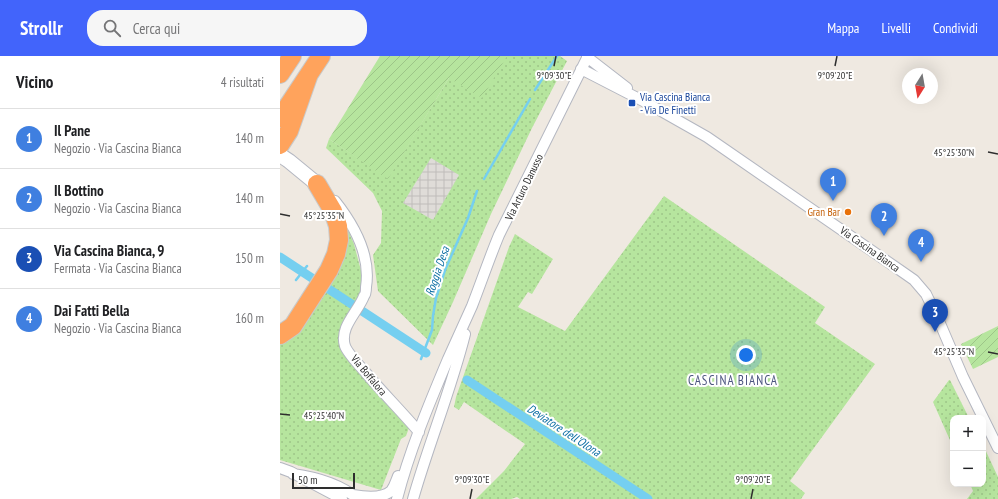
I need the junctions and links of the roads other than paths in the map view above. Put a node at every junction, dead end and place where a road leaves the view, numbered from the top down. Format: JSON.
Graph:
{"nodes":[{"id":1,"x":292,"y":56,"type":"edge"},
{"id":2,"x":321,"y":56,"type":"edge"},
{"id":3,"x":588,"y":57,"type":"edge"},
{"id":4,"x":581,"y":69,"type":"junction"},
{"id":5,"x":280,"y":74,"type":"edge"},
{"id":6,"x":309,"y":74,"type":"junction"},
{"id":7,"x":647,"y":103,"type":"junction"},
{"id":8,"x":280,"y":118,"type":"edge"},
{"id":9,"x":280,"y":145,"type":"edge"},
{"id":10,"x":285,"y":158,"type":"edge"},
{"id":11,"x":317,"y":184,"type":"junction"},
{"id":12,"x":472,"y":306,"type":"junction"},
{"id":13,"x":280,"y":335,"type":"edge"},
{"id":14,"x":419,"y":432,"type":"junction"},
{"id":15,"x":998,"y":448,"type":"edge"},
{"id":16,"x":406,"y":467,"type":"junction"},
{"id":17,"x":280,"y":468,"type":"edge"},
{"id":18,"x":293,"y":474,"type":"junction"},
{"id":19,"x":419,"y":479,"type":"junction"},
{"id":20,"x":355,"y":497,"type":"edge"},
{"id":21,"x":342,"y":499,"type":"edge"},
{"id":22,"x":397,"y":499,"type":"edge"},
{"id":23,"x":413,"y":499,"type":"edge"}],
"edges":[{"from":1,"to":5,"type":"highway"},
{"from":2,"to":6,"type":"highway"},
{"from":3,"to":4,"type":"street","name":"Via Arturo Danusso"},
{"from":3,"to":7,"type":"street","name":"Via Cascina Bianca"},
{"from":4,"to":7,"type":"street","name":"Via Cascina Bianca"},
{"from":4,"to":12,"type":"street","name":"Via Arturo Danusso"},
{"from":6,"to":8,"type":"highway"},
{"from":6,"to":9,"type":"highway"},
{"from":7,"to":15,"type":"street","name":"Via Cascina Bianca"},
{"from":10,"to":11,"type":"street","name":"Via Boffalora"},
{"from":11,"to":13,"type":"highway"},
{"from":11,"to":14,"type":"street","name":"Via Boffalora"},
{"from":12,"to":14,"type":"street","name":"Via Arturo Danusso"},
{"from":12,"to":19,"type":"street","name":"Via Arturo Danusso"},
{"from":14,"to":16,"type":"street","name":"Via Arturo Danusso"},
{"from":16,"to":19,"type":"street"},
{"from":16,"to":20,"type":"street"},
{"from":16,"to":22,"type":"street","name":"Via Arturo Danusso"},
{"from":17,"to":18,"type":"street"},
{"from":18,"to":20,"type":"street"},
{"from":18,"to":21,"type":"street"},
{"from":19,"to":23,"type":"street","name":"Via Arturo Danusso"}]}
